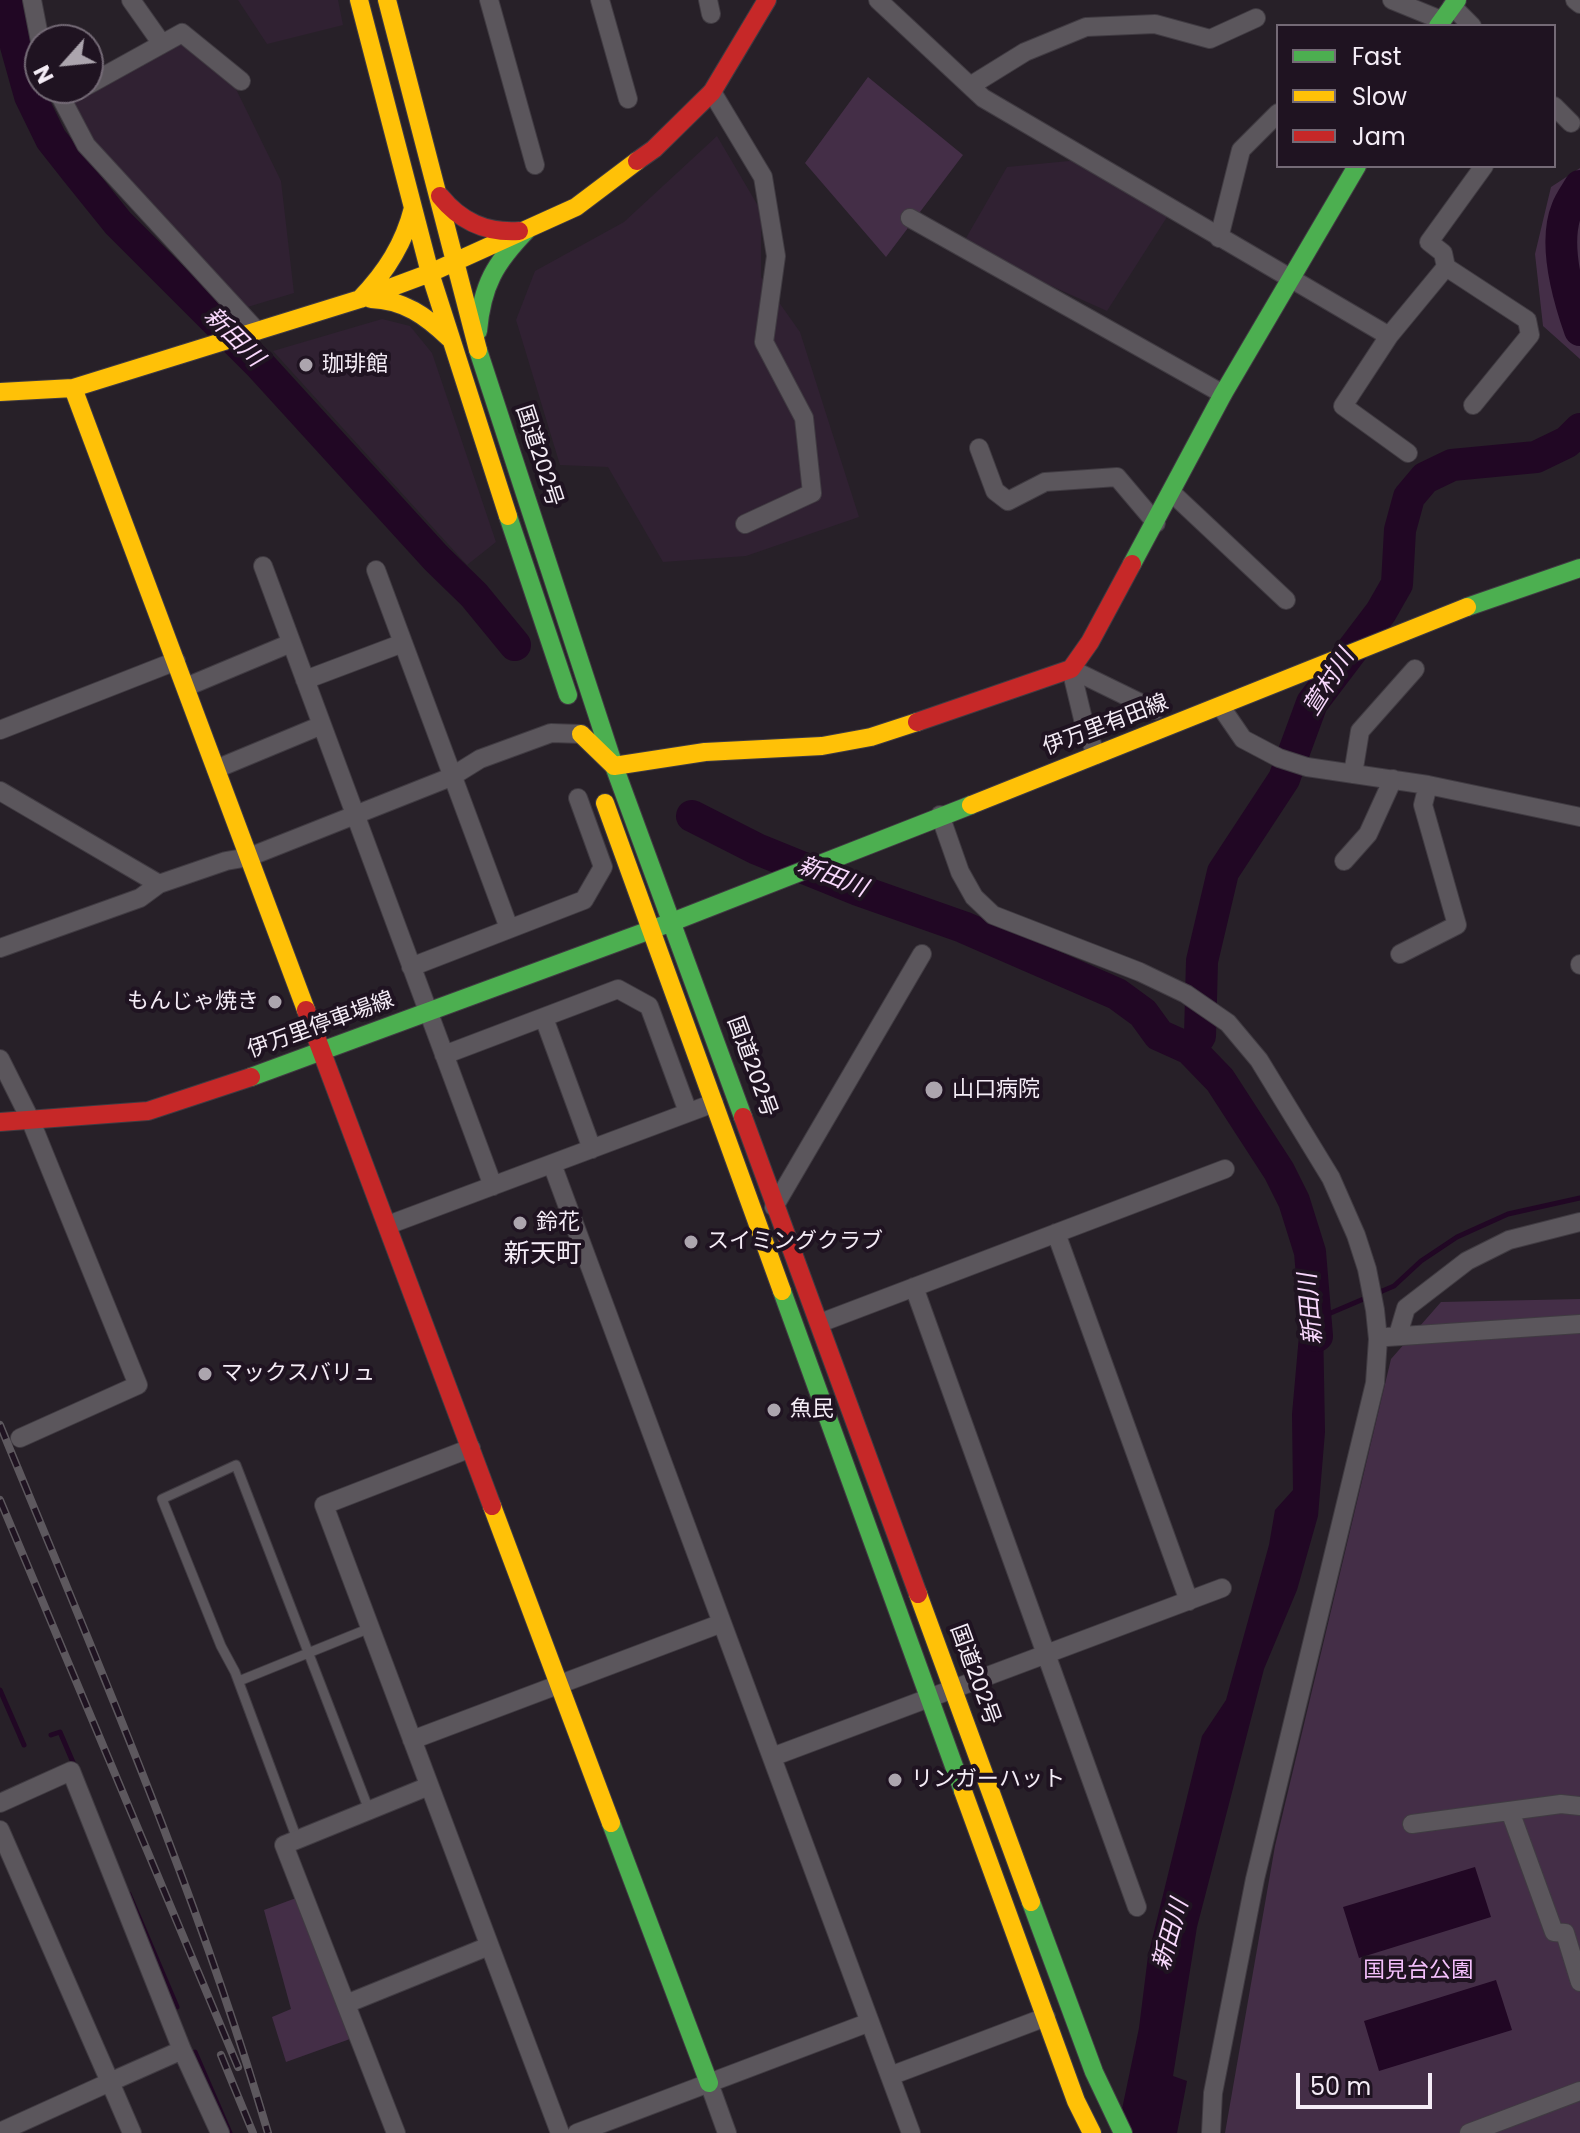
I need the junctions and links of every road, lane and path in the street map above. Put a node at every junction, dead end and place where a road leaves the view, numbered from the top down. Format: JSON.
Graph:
{"nodes":[{"id":1,"x":32,"y":0,"type":"edge"},
{"id":2,"x":131,"y":0,"type":"edge"},
{"id":3,"x":359,"y":0,"type":"edge"},
{"id":4,"x":387,"y":0,"type":"edge"},
{"id":5,"x":489,"y":0,"type":"edge"},
{"id":6,"x":600,"y":0,"type":"edge"},
{"id":7,"x":767,"y":0,"type":"edge"},
{"id":8,"x":878,"y":0,"type":"edge"},
{"id":9,"x":1392,"y":0,"type":"edge"},
{"id":10,"x":1575,"y":0,"type":"edge"},
{"id":11,"x":1580,"y":4,"type":"edge"},
{"id":12,"x":1447,"y":13,"type":"edge"},
{"id":13,"x":1256,"y":18,"type":"dead end"},
{"id":14,"x":37,"y":24,"type":"edge"},
{"id":15,"x":1468,"y":24,"type":"edge"},
{"id":16,"x":162,"y":44,"type":"junction"},
{"id":17,"x":104,"y":76,"type":"edge"},
{"id":18,"x":241,"y":81,"type":"dead end"},
{"id":19,"x":970,"y":86,"type":"junction"},
{"id":20,"x":712,"y":92,"type":"junction"},
{"id":21,"x":628,"y":99,"type":"dead end"},
{"id":22,"x":63,"y":104,"type":"edge"},
{"id":23,"x":1556,"y":108,"type":"edge"},
{"id":24,"x":1276,"y":115,"type":"edge"},
{"id":25,"x":1571,"y":123,"type":"dead end"},
{"id":26,"x":535,"y":165,"type":"dead end"},
{"id":27,"x":1356,"y":168,"type":"edge"},
{"id":28,"x":1483,"y":168,"type":"edge"},
{"id":29,"x":437,"y":191,"type":"junction"},
{"id":30,"x":413,"y":208,"type":"junction"},
{"id":31,"x":910,"y":218,"type":"dead end"},
{"id":32,"x":527,"y":230,"type":"junction"},
{"id":33,"x":1219,"y":238,"type":"junction"},
{"id":34,"x":453,"y":263,"type":"junction"},
{"id":35,"x":1446,"y":267,"type":"junction"},
{"id":36,"x":430,"y":273,"type":"junction"},
{"id":37,"x":1290,"y":280,"type":"junction"},
{"id":38,"x":360,"y":299,"type":"junction"},
{"id":39,"x":257,"y":331,"type":"junction"},
{"id":40,"x":1389,"y":336,"type":"junction"},
{"id":41,"x":451,"y":340,"type":"junction"},
{"id":42,"x":477,"y":346,"type":"junction"},
{"id":43,"x":73,"y":388,"type":"junction"},
{"id":44,"x":1,"y":393,"type":"edge"},
{"id":45,"x":1223,"y":394,"type":"junction"},
{"id":46,"x":1473,"y":405,"type":"dead end"},
{"id":47,"x":979,"y":448,"type":"dead end"},
{"id":48,"x":1408,"y":453,"type":"dead end"},
{"id":49,"x":1171,"y":492,"type":"junction"},
{"id":50,"x":1156,"y":523,"type":"junction"},
{"id":51,"x":745,"y":524,"type":"dead end"},
{"id":52,"x":263,"y":566,"type":"dead end"},
{"id":53,"x":1580,"y":568,"type":"edge"},
{"id":54,"x":376,"y":570,"type":"dead end"},
{"id":55,"x":1286,"y":600,"type":"dead end"},
{"id":56,"x":291,"y":643,"type":"junction"},
{"id":57,"x":403,"y":643,"type":"junction"},
{"id":58,"x":176,"y":661,"type":"junction"},
{"id":59,"x":1071,"y":669,"type":"junction"},
{"id":60,"x":1415,"y":669,"type":"dead end"},
{"id":61,"x":305,"y":680,"type":"junction"},
{"id":62,"x":186,"y":687,"type":"junction"},
{"id":63,"x":1221,"y":707,"type":"junction"},
{"id":64,"x":1155,"y":710,"type":"dead end"},
{"id":65,"x":322,"y":725,"type":"junction"},
{"id":66,"x":0,"y":730,"type":"edge"},
{"id":67,"x":581,"y":734,"type":"junction"},
{"id":68,"x":1096,"y":755,"type":"junction"},
{"id":69,"x":614,"y":766,"type":"junction"},
{"id":70,"x":216,"y":769,"type":"junction"},
{"id":71,"x":1353,"y":774,"type":"junction"},
{"id":72,"x":451,"y":777,"type":"junction"},
{"id":73,"x":1393,"y":779,"type":"junction"},
{"id":74,"x":1428,"y":785,"type":"junction"},
{"id":75,"x":0,"y":791,"type":"edge"},
{"id":76,"x":578,"y":798,"type":"dead end"},
{"id":77,"x":355,"y":815,"type":"junction"},
{"id":78,"x":940,"y":815,"type":"junction"},
{"id":79,"x":1580,"y":817,"type":"edge"},
{"id":80,"x":249,"y":857,"type":"junction"},
{"id":81,"x":1344,"y":861,"type":"dead end"},
{"id":82,"x":159,"y":884,"type":"junction"},
{"id":83,"x":672,"y":922,"type":"junction"},
{"id":84,"x":509,"y":928,"type":"junction"},
{"id":85,"x":649,"y":930,"type":"junction"},
{"id":86,"x":0,"y":948,"type":"edge"},
{"id":87,"x":922,"y":954,"type":"dead end"},
{"id":88,"x":1400,"y":954,"type":"dead end"},
{"id":89,"x":411,"y":967,"type":"junction"},
{"id":90,"x":428,"y":1012,"type":"junction"},
{"id":91,"x":544,"y":1018,"type":"junction"},
{"id":92,"x":322,"y":1051,"type":"junction"},
{"id":93,"x":444,"y":1055,"type":"junction"},
{"id":94,"x":0,"y":1059,"type":"edge"},
{"id":95,"x":714,"y":1103,"type":"junction"},
{"id":96,"x":688,"y":1112,"type":"junction"},
{"id":97,"x":30,"y":1119,"type":"junction"},
{"id":98,"x":0,"y":1122,"type":"edge"},
{"id":99,"x":592,"y":1149,"type":"junction"},
{"id":100,"x":552,"y":1164,"type":"junction"},
{"id":101,"x":1225,"y":1169,"type":"dead end"},
{"id":102,"x":493,"y":1186,"type":"junction"},
{"id":103,"x":776,"y":1204,"type":"junction"},
{"id":104,"x":1580,"y":1222,"type":"edge"},
{"id":105,"x":388,"y":1225,"type":"junction"},
{"id":106,"x":760,"y":1231,"type":"junction"},
{"id":107,"x":1056,"y":1233,"type":"junction"},
{"id":108,"x":914,"y":1287,"type":"junction"},
{"id":109,"x":820,"y":1323,"type":"junction"},
{"id":110,"x":1580,"y":1324,"type":"edge"},
{"id":111,"x":1398,"y":1335,"type":"junction"},
{"id":112,"x":1378,"y":1339,"type":"junction"},
{"id":113,"x":20,"y":1438,"type":"dead end"},
{"id":114,"x":471,"y":1448,"type":"junction"},
{"id":115,"x":1222,"y":1588,"type":"dead end"},
{"id":116,"x":1189,"y":1601,"type":"junction"},
{"id":117,"x":722,"y":1623,"type":"junction"},
{"id":118,"x":370,"y":1628,"type":"junction"},
{"id":119,"x":309,"y":1653,"type":"junction"},
{"id":120,"x":1047,"y":1654,"type":"junction"},
{"id":121,"x":239,"y":1681,"type":"junction"},
{"id":122,"x":559,"y":1684,"type":"junction"},
{"id":123,"x":953,"y":1687,"type":"junction"},
{"id":124,"x":929,"y":1697,"type":"junction"},
{"id":125,"x":412,"y":1740,"type":"junction"},
{"id":126,"x":772,"y":1757,"type":"junction"},
{"id":127,"x":429,"y":1786,"type":"junction"},
{"id":128,"x":0,"y":1803,"type":"edge"},
{"id":129,"x":1580,"y":1806,"type":"edge"},
{"id":130,"x":369,"y":1810,"type":"junction"},
{"id":131,"x":1510,"y":1811,"type":"junction"},
{"id":132,"x":1412,"y":1824,"type":"dead end"},
{"id":133,"x":0,"y":1830,"type":"edge"},
{"id":134,"x":297,"y":1839,"type":"junction"},
{"id":135,"x":1137,"y":1907,"type":"dead end"},
{"id":136,"x":1572,"y":1929,"type":"edge"},
{"id":137,"x":489,"y":1946,"type":"junction"},
{"id":138,"x":1580,"y":1982,"type":"edge"},
{"id":139,"x":346,"y":2004,"type":"junction"},
{"id":140,"x":1046,"y":2017,"type":"junction"},
{"id":141,"x":870,"y":2022,"type":"junction"},
{"id":142,"x":182,"y":2050,"type":"junction"},
{"id":143,"x":890,"y":2076,"type":"junction"},
{"id":144,"x":110,"y":2082,"type":"junction"},
{"id":145,"x":709,"y":2083,"type":"junction"},
{"id":146,"x":1580,"y":2091,"type":"edge"},
{"id":147,"x":0,"y":2132,"type":"edge"},
{"id":148,"x":132,"y":2133,"type":"edge"},
{"id":149,"x":220,"y":2133,"type":"edge"},
{"id":150,"x":396,"y":2133,"type":"edge"},
{"id":151,"x":560,"y":2133,"type":"edge"},
{"id":152,"x":577,"y":2133,"type":"edge"},
{"id":153,"x":727,"y":2133,"type":"edge"},
{"id":154,"x":911,"y":2133,"type":"edge"},
{"id":155,"x":1092,"y":2133,"type":"edge"},
{"id":156,"x":1123,"y":2133,"type":"edge"},
{"id":157,"x":1211,"y":2133,"type":"edge"},
{"id":158,"x":1469,"y":2133,"type":"edge"}],
"edges":[{"from":1,"to":14,"type":"street"},
{"from":2,"to":16,"type":"street"},
{"from":3,"to":30,"type":"main road"},
{"from":4,"to":29,"type":"main road","name":"国道202号"},
{"from":5,"to":26,"type":"street"},
{"from":6,"to":21,"type":"street"},
{"from":7,"to":20,"type":"main road"},
{"from":8,"to":19,"type":"street"},
{"from":9,"to":12,"type":"street"},
{"from":10,"to":11,"type":"street"},
{"from":12,"to":15,"type":"street"},
{"from":13,"to":19,"type":"street"},
{"from":16,"to":17,"type":"street"},
{"from":16,"to":18,"type":"street"},
{"from":19,"to":33,"type":"street"},
{"from":20,"to":32,"type":"main road"},
{"from":20,"to":51,"type":"street"},
{"from":22,"to":39,"type":"street"},
{"from":23,"to":25,"type":"street"},
{"from":24,"to":33,"type":"street"},
{"from":27,"to":37,"type":"main road"},
{"from":28,"to":35,"type":"street"},
{"from":29,"to":32,"type":"main road"},
{"from":29,"to":34,"type":"main road","name":"国道202号"},
{"from":30,"to":36,"type":"main road"},
{"from":30,"to":38,"type":"main road"},
{"from":31,"to":45,"type":"street"},
{"from":32,"to":34,"type":"main road"},
{"from":32,"to":42,"type":"main road"},
{"from":33,"to":37,"type":"street"},
{"from":34,"to":36,"type":"main road"},
{"from":34,"to":42,"type":"main road","name":"国道202号"},
{"from":35,"to":40,"type":"street"},
{"from":35,"to":46,"type":"street"},
{"from":36,"to":38,"type":"main road"},
{"from":36,"to":41,"type":"main road"},
{"from":37,"to":40,"type":"street"},
{"from":37,"to":45,"type":"main road"},
{"from":38,"to":39,"type":"main road"},
{"from":38,"to":41,"type":"main road"},
{"from":39,"to":43,"type":"main road"},
{"from":40,"to":48,"type":"street"},
{"from":41,"to":67,"type":"main road"},
{"from":42,"to":69,"type":"main road","name":"国道202号"},
{"from":43,"to":44,"type":"main road"},
{"from":43,"to":58,"type":"main road"},
{"from":45,"to":49,"type":"main road"},
{"from":47,"to":50,"type":"street"},
{"from":49,"to":50,"type":"main road"},
{"from":49,"to":55,"type":"street"},
{"from":50,"to":59,"type":"main road"},
{"from":52,"to":56,"type":"street"},
{"from":53,"to":63,"type":"main road","name":"伊万里有田線"},
{"from":54,"to":57,"type":"street"},
{"from":56,"to":61,"type":"street"},
{"from":56,"to":62,"type":"street"},
{"from":57,"to":61,"type":"street"},
{"from":57,"to":72,"type":"street"},
{"from":58,"to":62,"type":"main road"},
{"from":58,"to":66,"type":"street"},
{"from":59,"to":64,"type":"street"},
{"from":59,"to":68,"type":"street"},
{"from":59,"to":69,"type":"main road"},
{"from":60,"to":71,"type":"street"},
{"from":61,"to":65,"type":"street"},
{"from":62,"to":70,"type":"main road"},
{"from":63,"to":68,"type":"main road","name":"伊万里有田線"},
{"from":63,"to":71,"type":"street"},
{"from":65,"to":70,"type":"street"},
{"from":65,"to":77,"type":"street"},
{"from":67,"to":69,"type":"main road"},
{"from":67,"to":72,"type":"street"},
{"from":67,"to":85,"type":"main road"},
{"from":68,"to":78,"type":"main road","name":"伊万里有田線"},
{"from":69,"to":83,"type":"main road","name":"国道202号"},
{"from":70,"to":80,"type":"main road"},
{"from":71,"to":73,"type":"street"},
{"from":72,"to":77,"type":"street"},
{"from":72,"to":84,"type":"street"},
{"from":73,"to":74,"type":"street"},
{"from":73,"to":81,"type":"street"},
{"from":74,"to":79,"type":"street"},
{"from":74,"to":88,"type":"street"},
{"from":75,"to":82,"type":"street"},
{"from":76,"to":84,"type":"street"},
{"from":77,"to":80,"type":"street"},
{"from":77,"to":89,"type":"street"},
{"from":78,"to":83,"type":"main road","name":"伊万里有田線"},
{"from":78,"to":112,"type":"street"},
{"from":80,"to":82,"type":"street"},
{"from":80,"to":92,"type":"main road"},
{"from":82,"to":86,"type":"street"},
{"from":83,"to":85,"type":"main road","name":"伊万里有田線"},
{"from":83,"to":103,"type":"main road","name":"国道202号"},
{"from":84,"to":89,"type":"street"},
{"from":85,"to":90,"type":"main road","name":"伊万里停車場線"},
{"from":85,"to":95,"type":"main road"},
{"from":87,"to":103,"type":"street"},
{"from":89,"to":90,"type":"street"},
{"from":90,"to":92,"type":"main road","name":"伊万里停車場線"},
{"from":90,"to":93,"type":"street"},
{"from":91,"to":93,"type":"street"},
{"from":91,"to":96,"type":"street"},
{"from":91,"to":99,"type":"street"},
{"from":92,"to":97,"type":"main road","name":"伊万里停車場線"},
{"from":92,"to":105,"type":"main road"},
{"from":93,"to":102,"type":"street"},
{"from":94,"to":97,"type":"street"},
{"from":95,"to":96,"type":"street"},
{"from":95,"to":106,"type":"main road"},
{"from":96,"to":99,"type":"street"},
{"from":97,"to":98,"type":"main road","name":"伊万里停車場線"},
{"from":97,"to":113,"type":"street"},
{"from":99,"to":100,"type":"street"},
{"from":100,"to":102,"type":"street"},
{"from":100,"to":117,"type":"street"},
{"from":101,"to":107,"type":"street"},
{"from":102,"to":105,"type":"street"},
{"from":103,"to":106,"type":"street"},
{"from":103,"to":109,"type":"main road","name":"国道202号"},
{"from":104,"to":111,"type":"street"},
{"from":105,"to":114,"type":"main road"},
{"from":106,"to":124,"type":"main road"},
{"from":107,"to":108,"type":"street"},
{"from":107,"to":116,"type":"street"},
{"from":108,"to":109,"type":"street"},
{"from":108,"to":120,"type":"street"},
{"from":109,"to":123,"type":"main road","name":"国道202号"},
{"from":110,"to":111,"type":"street"},
{"from":111,"to":112,"type":"street"},
{"from":112,"to":157,"type":"street"},
{"from":114,"to":118,"type":"street"},
{"from":114,"to":122,"type":"main road"},
{"from":115,"to":116,"type":"street"},
{"from":116,"to":120,"type":"street"},
{"from":117,"to":122,"type":"street"},
{"from":117,"to":126,"type":"street"},
{"from":118,"to":119,"type":"lane"},
{"from":118,"to":125,"type":"street"},
{"from":119,"to":121,"type":"lane"},
{"from":119,"to":121,"type":"lane"},
{"from":119,"to":130,"type":"lane"},
{"from":120,"to":123,"type":"street"},
{"from":120,"to":135,"type":"street"},
{"from":121,"to":134,"type":"lane"},
{"from":122,"to":125,"type":"street"},
{"from":122,"to":145,"type":"main road"},
{"from":123,"to":124,"type":"street"},
{"from":123,"to":156,"type":"main road","name":"国道202号"},
{"from":124,"to":126,"type":"street"},
{"from":124,"to":140,"type":"main road"},
{"from":125,"to":127,"type":"street"},
{"from":126,"to":141,"type":"street"},
{"from":127,"to":130,"type":"street"},
{"from":127,"to":137,"type":"street"},
{"from":128,"to":142,"type":"street"},
{"from":129,"to":131,"type":"street"},
{"from":130,"to":134,"type":"street"},
{"from":131,"to":132,"type":"street"},
{"from":131,"to":136,"type":"street"},
{"from":133,"to":144,"type":"street"},
{"from":134,"to":139,"type":"street"},
{"from":136,"to":138,"type":"street"},
{"from":137,"to":139,"type":"street"},
{"from":137,"to":151,"type":"street"},
{"from":139,"to":150,"type":"street"},
{"from":140,"to":143,"type":"street"},
{"from":140,"to":155,"type":"main road"},
{"from":141,"to":143,"type":"street"},
{"from":141,"to":145,"type":"street"},
{"from":142,"to":144,"type":"street"},
{"from":142,"to":149,"type":"street"},
{"from":143,"to":154,"type":"street"},
{"from":144,"to":147,"type":"street"},
{"from":144,"to":148,"type":"street"},
{"from":145,"to":152,"type":"street"},
{"from":145,"to":153,"type":"street"},
{"from":146,"to":158,"type":"street"}]}
